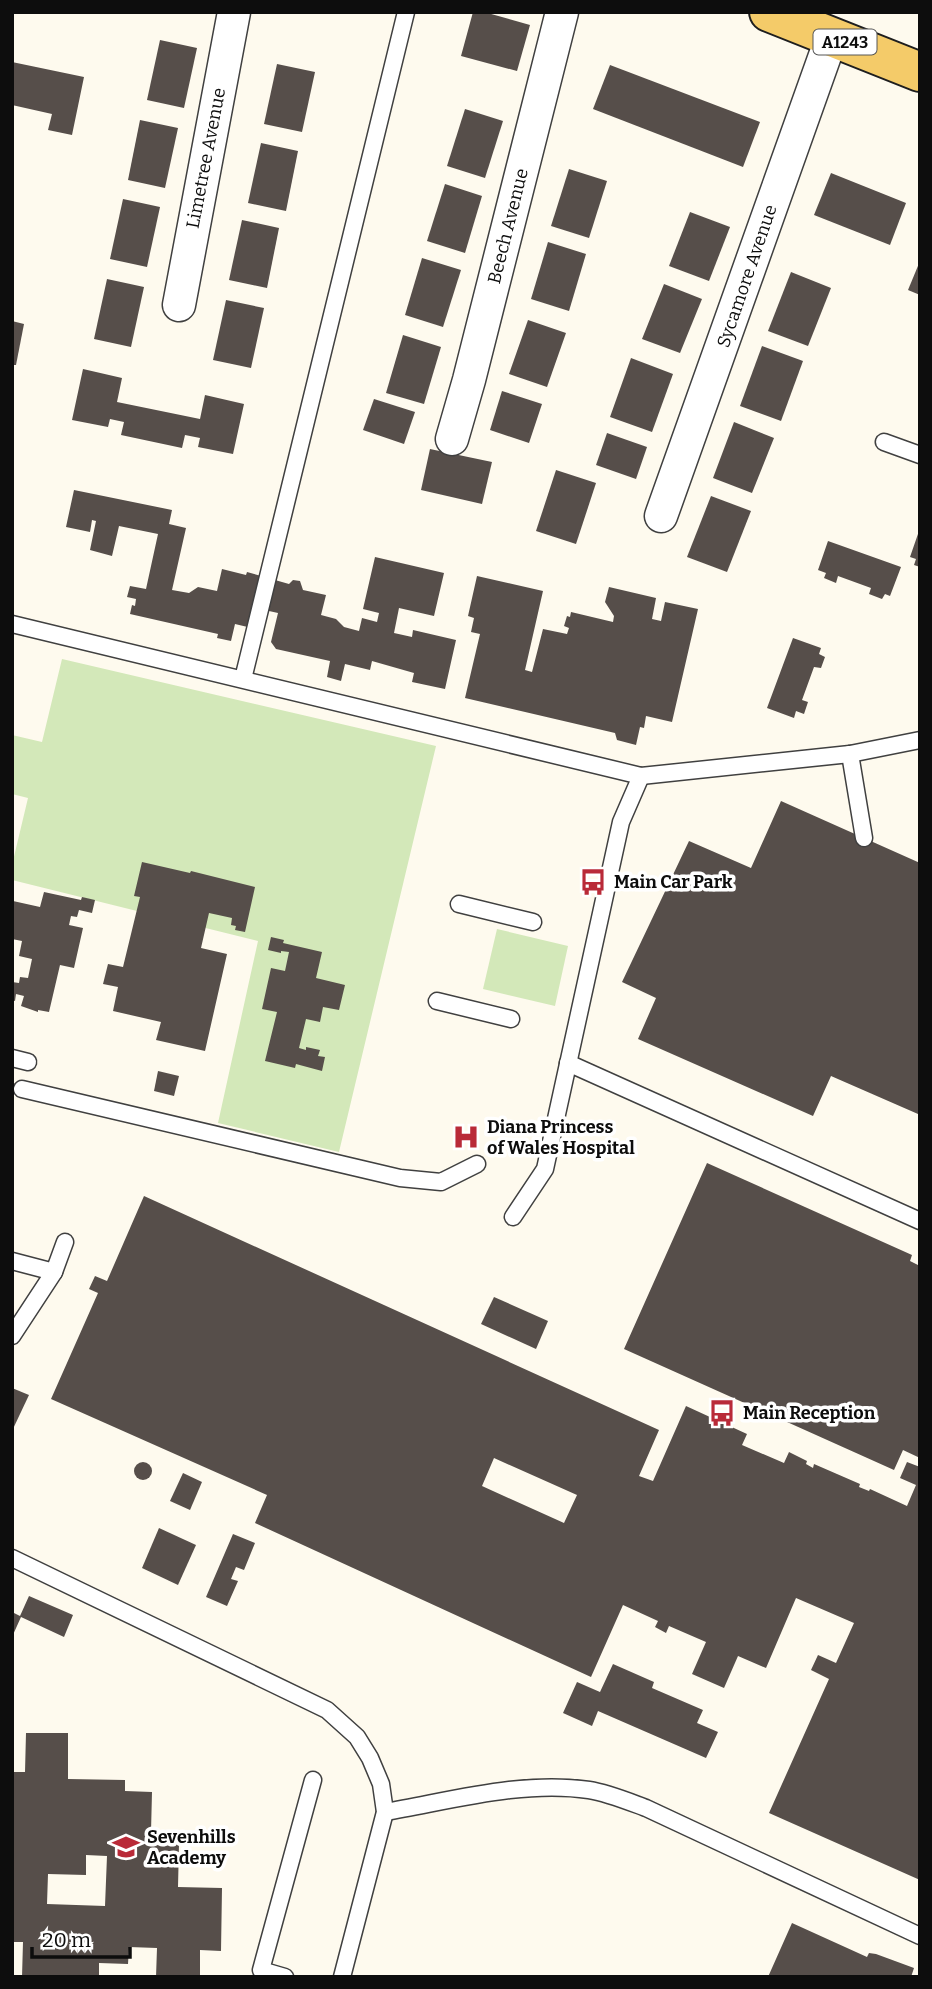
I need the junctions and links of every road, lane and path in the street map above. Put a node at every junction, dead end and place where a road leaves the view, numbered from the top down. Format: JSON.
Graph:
{"nodes":[{"id":1,"x":234,"y":12,"type":"edge"},
{"id":2,"x":406,"y":12,"type":"edge"},
{"id":3,"x":562,"y":12,"type":"edge"},
{"id":4,"x":769,"y":12,"type":"edge"},
{"id":5,"x":832,"y":36,"type":"junction"},
{"id":6,"x":920,"y":72,"type":"edge"},
{"id":7,"x":179,"y":304,"type":"dead end"},
{"id":8,"x":452,"y":439,"type":"dead end"},
{"id":9,"x":884,"y":442,"type":"dead end"},
{"id":10,"x":920,"y":455,"type":"edge"},
{"id":11,"x":661,"y":516,"type":"dead end"},
{"id":12,"x":12,"y":624,"type":"edge"},
{"id":13,"x":243,"y":680,"type":"junction"},
{"id":14,"x":920,"y":740,"type":"edge"},
{"id":15,"x":850,"y":754,"type":"junction"},
{"id":16,"x":641,"y":776,"type":"junction"},
{"id":17,"x":864,"y":838,"type":"dead end"},
{"id":18,"x":459,"y":904,"type":"dead end"},
{"id":19,"x":533,"y":922,"type":"dead end"},
{"id":20,"x":437,"y":1001,"type":"dead end"},
{"id":21,"x":511,"y":1019,"type":"dead end"},
{"id":22,"x":568,"y":1063,"type":"junction"},
{"id":23,"x":22,"y":1089,"type":"dead end"},
{"id":24,"x":477,"y":1164,"type":"dead end"},
{"id":25,"x":513,"y":1217,"type":"dead end"},
{"id":26,"x":920,"y":1221,"type":"edge"},
{"id":27,"x":65,"y":1242,"type":"dead end"},
{"id":28,"x":12,"y":1261,"type":"edge"},
{"id":29,"x":54,"y":1272,"type":"junction"},
{"id":30,"x":12,"y":1336,"type":"edge"},
{"id":31,"x":12,"y":1559,"type":"edge"},
{"id":32,"x":313,"y":1780,"type":"dead end"},
{"id":33,"x":385,"y":1812,"type":"junction"},
{"id":34,"x":920,"y":1936,"type":"edge"},
{"id":35,"x":285,"y":1977,"type":"edge"},
{"id":36,"x":342,"y":1977,"type":"edge"}],
"edges":[{"from":1,"to":7,"type":"street","name":"Limetree Avenue"},
{"from":2,"to":13,"type":"lane"},
{"from":3,"to":8,"type":"street","name":"Beech Avenue"},
{"from":4,"to":5,"type":"main road","number":"A1243"},
{"from":5,"to":6,"type":"main road","number":"A1243"},
{"from":5,"to":11,"type":"street","name":"Sycamore Avenue"},
{"from":9,"to":10,"type":"lane"},
{"from":12,"to":13,"type":"lane"},
{"from":13,"to":16,"type":"lane"},
{"from":14,"to":15,"type":"lane"},
{"from":15,"to":16,"type":"lane"},
{"from":15,"to":17,"type":"lane"},
{"from":16,"to":22,"type":"lane"},
{"from":18,"to":19,"type":"lane"},
{"from":20,"to":21,"type":"lane"},
{"from":22,"to":25,"type":"lane"},
{"from":22,"to":26,"type":"lane"},
{"from":23,"to":24,"type":"lane"},
{"from":27,"to":29,"type":"lane"},
{"from":28,"to":29,"type":"lane"},
{"from":29,"to":30,"type":"lane"},
{"from":31,"to":33,"type":"lane"},
{"from":32,"to":35,"type":"lane"},
{"from":33,"to":34,"type":"lane"},
{"from":33,"to":36,"type":"lane"}]}
